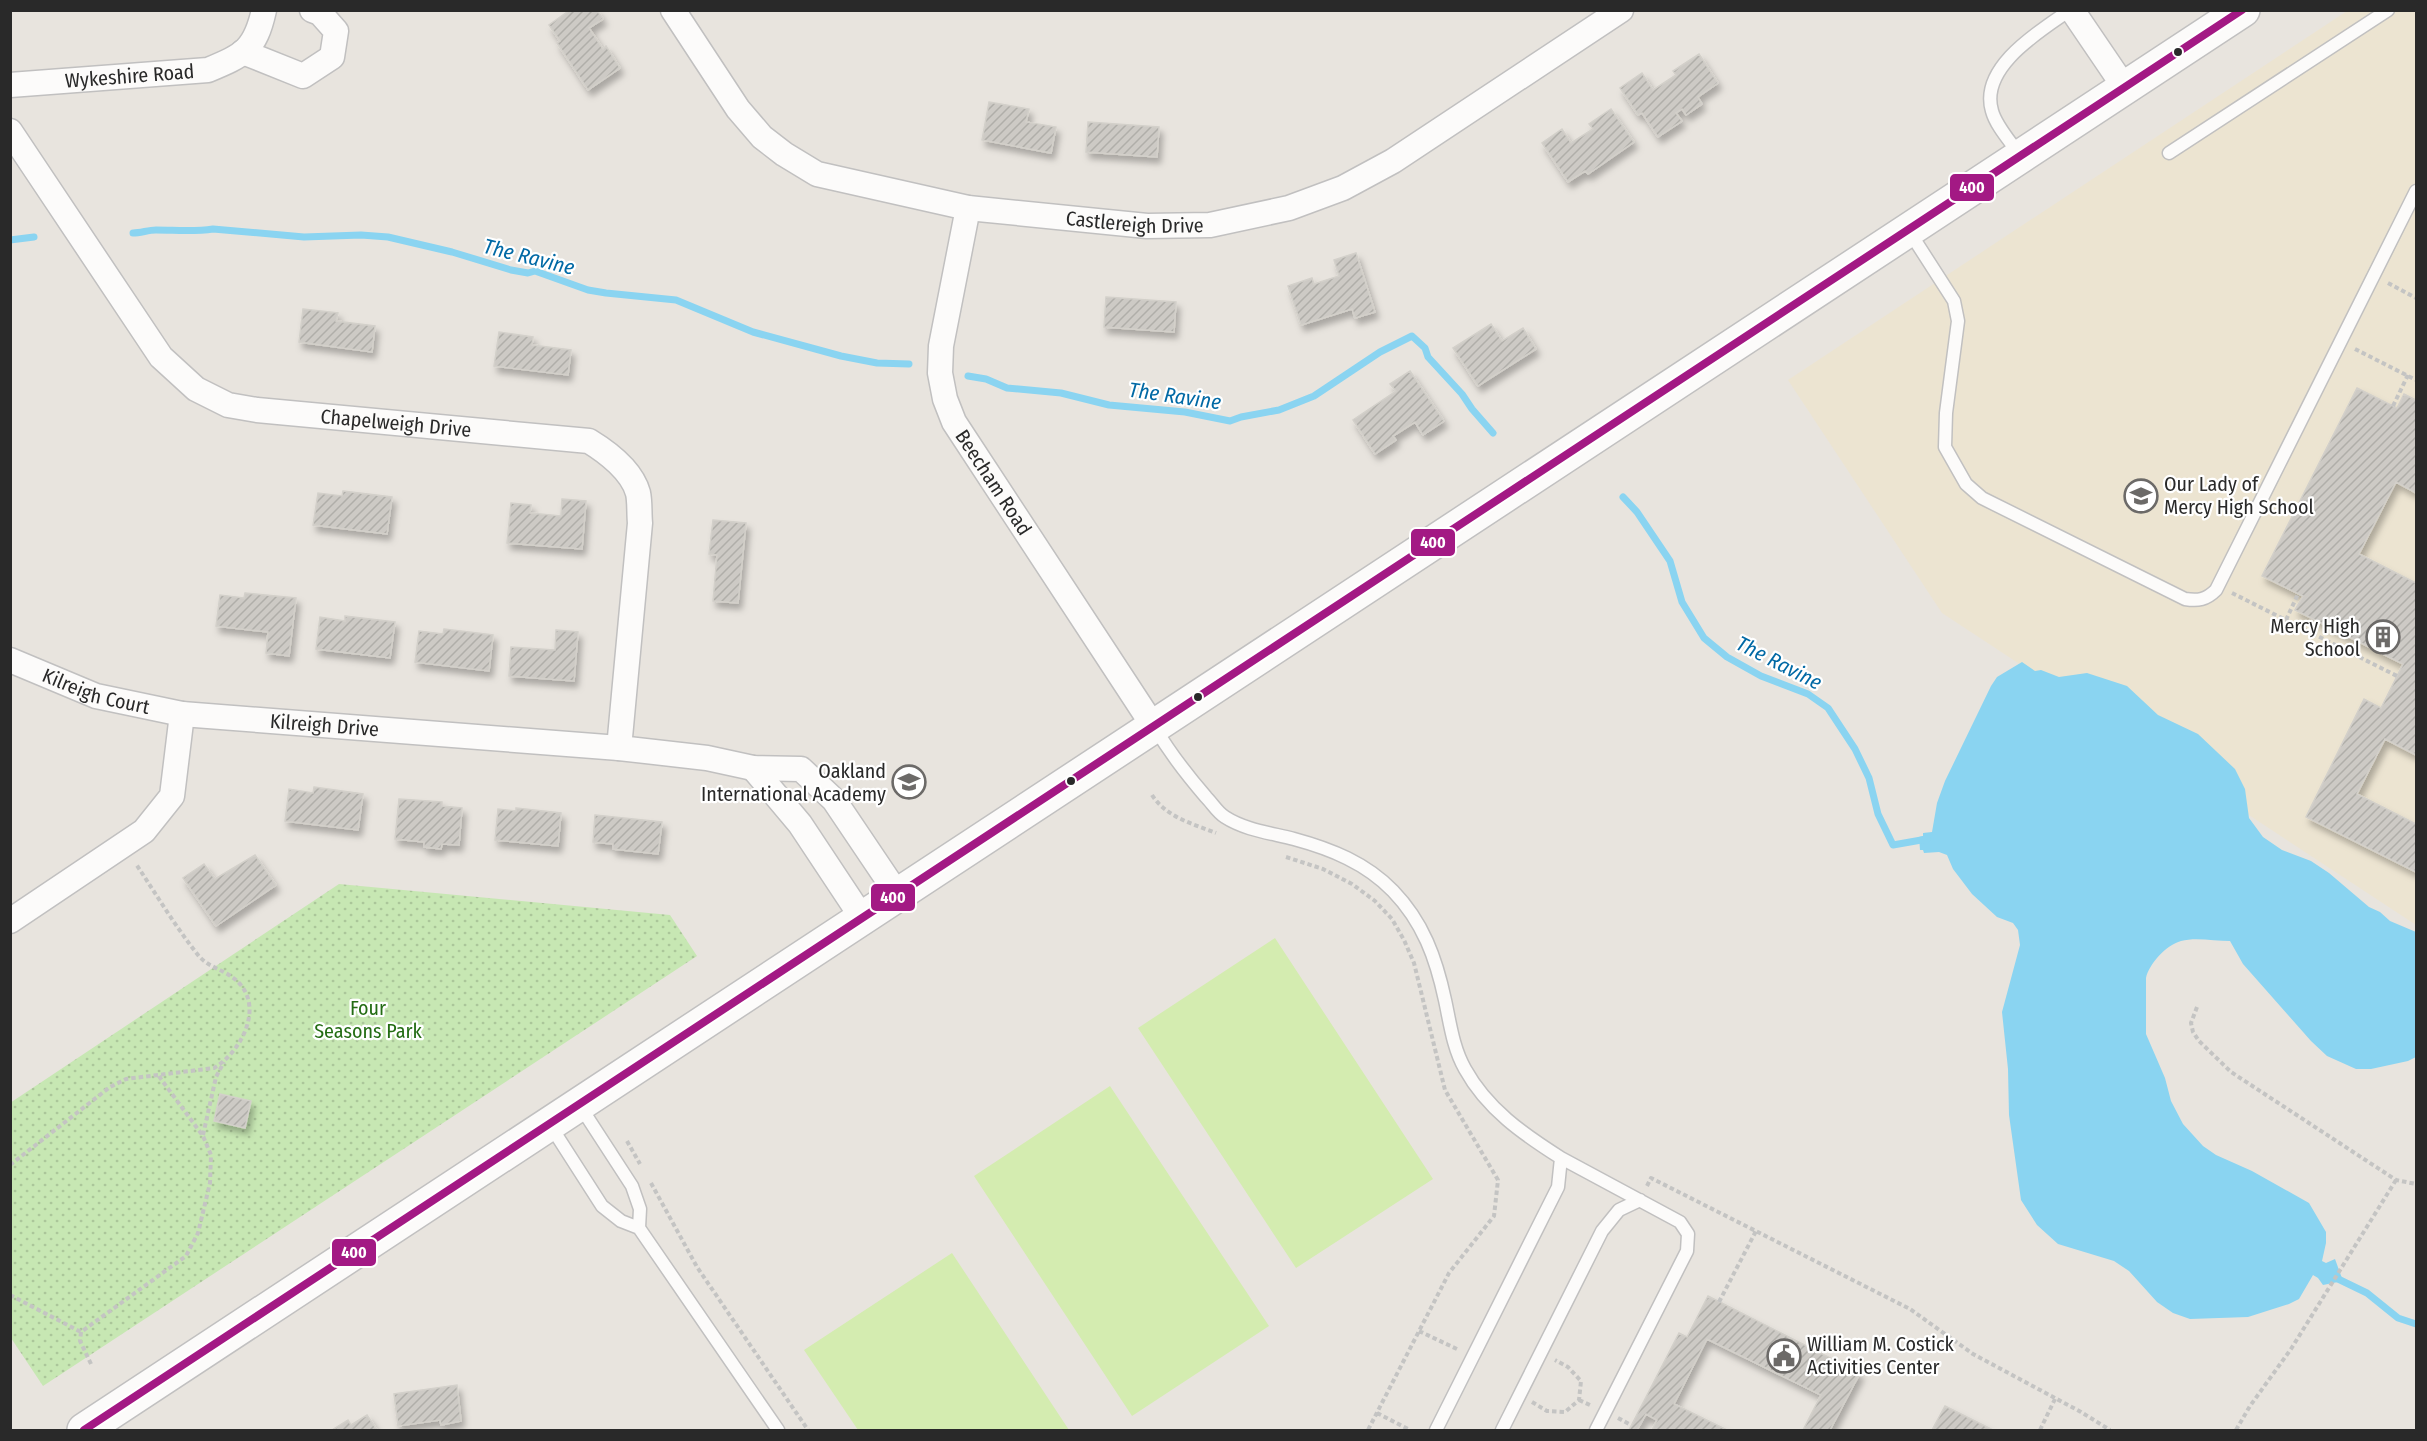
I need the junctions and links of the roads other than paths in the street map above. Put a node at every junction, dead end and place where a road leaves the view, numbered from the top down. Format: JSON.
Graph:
{"nodes":[{"id":1,"x":264,"y":10,"type":"edge"},
{"id":2,"x":312,"y":10,"type":"edge"},
{"id":3,"x":673,"y":10,"type":"edge"},
{"id":4,"x":1621,"y":10,"type":"edge"},
{"id":5,"x":2071,"y":10,"type":"edge"},
{"id":6,"x":2243,"y":10,"type":"edge"},
{"id":7,"x":2388,"y":10,"type":"edge"},
{"id":8,"x":243,"y":52,"type":"junction"},
{"id":9,"x":10,"y":85,"type":"edge"},
{"id":10,"x":2125,"y":88,"type":"junction"},
{"id":11,"x":10,"y":131,"type":"edge"},
{"id":12,"x":2169,"y":153,"type":"dead end"},
{"id":13,"x":2020,"y":156,"type":"junction"},
{"id":14,"x":2416,"y":191,"type":"edge"},
{"id":15,"x":968,"y":208,"type":"junction"},
{"id":16,"x":1908,"y":230,"type":"junction"},
{"id":17,"x":10,"y":660,"type":"edge"},
{"id":18,"x":182,"y":714,"type":"junction"},
{"id":19,"x":1154,"y":727,"type":"junction"},
{"id":20,"x":620,"y":748,"type":"junction"},
{"id":21,"x":753,"y":768,"type":"junction"},
{"id":22,"x":898,"y":895,"type":"junction"},
{"id":23,"x":863,"y":919,"type":"junction"},
{"id":24,"x":10,"y":921,"type":"edge"},
{"id":25,"x":579,"y":1105,"type":"junction"},
{"id":26,"x":549,"y":1125,"type":"junction"},
{"id":27,"x":1561,"y":1158,"type":"junction"},
{"id":28,"x":1640,"y":1200,"type":"junction"},
{"id":29,"x":639,"y":1228,"type":"junction"},
{"id":30,"x":84,"y":1431,"type":"edge"},
{"id":31,"x":778,"y":1431,"type":"edge"},
{"id":32,"x":1436,"y":1431,"type":"edge"},
{"id":33,"x":1502,"y":1431,"type":"edge"},
{"id":34,"x":1596,"y":1431,"type":"edge"}],
"edges":[{"from":1,"to":8,"type":"street","name":"Wykeshire Road"},
{"from":2,"to":8,"type":"street"},
{"from":3,"to":15,"type":"street","name":"Castlereigh Drive"},
{"from":4,"to":15,"type":"street","name":"Castlereigh Drive"},
{"from":5,"to":10,"type":"street"},
{"from":5,"to":13,"type":"lane"},
{"from":6,"to":10,"type":"street"},
{"from":7,"to":12,"type":"lane"},
{"from":8,"to":9,"type":"street","name":"Wykeshire Road"},
{"from":10,"to":13,"type":"street"},
{"from":11,"to":20,"type":"street","name":"Chapelweigh Drive"},
{"from":13,"to":16,"type":"street"},
{"from":14,"to":16,"type":"lane"},
{"from":15,"to":19,"type":"street","name":"Beecham Road"},
{"from":16,"to":19,"type":"street"},
{"from":17,"to":18,"type":"street","name":"Kilreigh Court"},
{"from":18,"to":20,"type":"street","name":"Kilreigh Drive"},
{"from":18,"to":24,"type":"street"},
{"from":19,"to":22,"type":"street"},
{"from":19,"to":27,"type":"lane"},
{"from":20,"to":21,"type":"street","name":"Kilreigh Drive"},
{"from":21,"to":22,"type":"street","name":"Kilreigh Drive"},
{"from":21,"to":23,"type":"street"},
{"from":22,"to":23,"type":"street"},
{"from":23,"to":25,"type":"street"},
{"from":25,"to":26,"type":"street"},
{"from":25,"to":29,"type":"lane"},
{"from":26,"to":29,"type":"lane"},
{"from":26,"to":30,"type":"street"},
{"from":27,"to":28,"type":"lane"},
{"from":27,"to":32,"type":"lane"},
{"from":28,"to":33,"type":"lane"},
{"from":28,"to":34,"type":"lane"},
{"from":29,"to":31,"type":"lane"}]}
